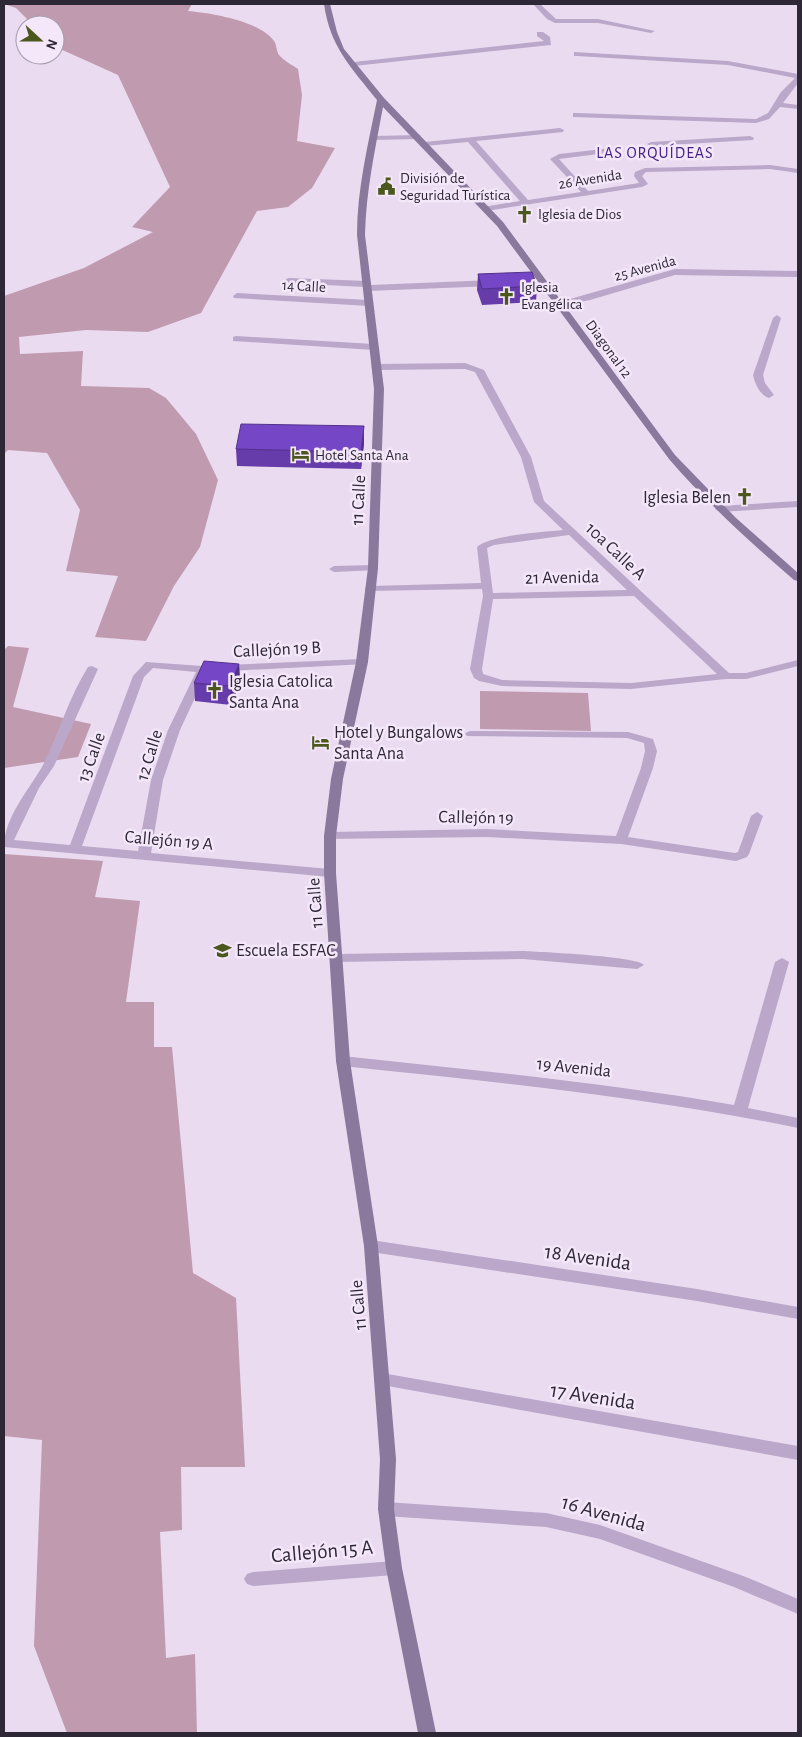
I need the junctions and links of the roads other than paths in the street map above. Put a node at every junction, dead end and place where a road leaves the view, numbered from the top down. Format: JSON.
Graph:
{"nodes":[{"id":1,"x":327,"y":4,"type":"edge"},
{"id":2,"x":536,"y":4,"type":"edge"},
{"id":3,"x":651,"y":31,"type":"dead end"},
{"id":4,"x":540,"y":34,"type":"dead end"},
{"id":5,"x":576,"y":54,"type":"dead end"},
{"id":6,"x":354,"y":64,"type":"junction"},
{"id":7,"x":798,"y":77,"type":"edge"},
{"id":8,"x":381,"y":100,"type":"junction"},
{"id":9,"x":780,"y":105,"type":"junction"},
{"id":10,"x":798,"y":107,"type":"edge"},
{"id":11,"x":576,"y":115,"type":"dead end"},
{"id":12,"x":733,"y":120,"type":"junction"},
{"id":13,"x":560,"y":130,"type":"dead end"},
{"id":14,"x":417,"y":137,"type":"junction"},
{"id":15,"x":373,"y":138,"type":"junction"},
{"id":16,"x":750,"y":138,"type":"dead end"},
{"id":17,"x":471,"y":140,"type":"junction"},
{"id":18,"x":735,"y":140,"type":"junction"},
{"id":19,"x":425,"y":144,"type":"junction"},
{"id":20,"x":651,"y":144,"type":"dead end"},
{"id":21,"x":603,"y":151,"type":"dead end"},
{"id":22,"x":798,"y":171,"type":"edge"},
{"id":23,"x":587,"y":194,"type":"junction"},
{"id":24,"x":526,"y":203,"type":"junction"},
{"id":25,"x":486,"y":209,"type":"junction"},
{"id":26,"x":798,"y":274,"type":"edge"},
{"id":27,"x":289,"y":280,"type":"dead end"},
{"id":28,"x":504,"y":283,"type":"edge"},
{"id":29,"x":367,"y":286,"type":"junction"},
{"id":30,"x":237,"y":296,"type":"dead end"},
{"id":31,"x":369,"y":303,"type":"junction"},
{"id":32,"x":560,"y":303,"type":"junction"},
{"id":33,"x":778,"y":318,"type":"dead end"},
{"id":34,"x":236,"y":339,"type":"dead end"},
{"id":35,"x":374,"y":347,"type":"junction"},
{"id":36,"x":376,"y":367,"type":"junction"},
{"id":37,"x":769,"y":395,"type":"dead end"},
{"id":38,"x":798,"y":504,"type":"edge"},
{"id":39,"x":720,"y":509,"type":"junction"},
{"id":40,"x":570,"y":532,"type":"junction"},
{"id":41,"x":373,"y":568,"type":"junction"},
{"id":42,"x":334,"y":569,"type":"dead end"},
{"id":43,"x":798,"y":578,"type":"edge"},
{"id":44,"x":370,"y":589,"type":"junction"},
{"id":45,"x":487,"y":591,"type":"junction"},
{"id":46,"x":636,"y":594,"type":"junction"},
{"id":47,"x":362,"y":662,"type":"junction"},
{"id":48,"x":798,"y":663,"type":"edge"},
{"id":49,"x":92,"y":669,"type":"dead end"},
{"id":50,"x":202,"y":669,"type":"junction"},
{"id":51,"x":139,"y":676,"type":"joint"},
{"id":52,"x":726,"y":676,"type":"junction"},
{"id":53,"x":471,"y":734,"type":"dead end"},
{"id":54,"x":757,"y":816,"type":"dead end"},
{"id":55,"x":330,"y":836,"type":"junction"},
{"id":56,"x":622,"y":840,"type":"junction"},
{"id":57,"x":5,"y":844,"type":"edge"},
{"id":58,"x":75,"y":849,"type":"junction"},
{"id":59,"x":144,"y":855,"type":"junction"},
{"id":60,"x":330,"y":873,"type":"junction"},
{"id":61,"x":336,"y":958,"type":"junction"},
{"id":62,"x":782,"y":962,"type":"dead end"},
{"id":63,"x":637,"y":965,"type":"dead end"},
{"id":64,"x":343,"y":1061,"type":"junction"},
{"id":65,"x":740,"y":1110,"type":"junction"},
{"id":66,"x":798,"y":1123,"type":"edge"},
{"id":67,"x":371,"y":1246,"type":"junction"},
{"id":68,"x":798,"y":1313,"type":"edge"},
{"id":69,"x":382,"y":1379,"type":"junction"},
{"id":70,"x":798,"y":1453,"type":"edge"},
{"id":71,"x":386,"y":1509,"type":"junction"},
{"id":72,"x":394,"y":1568,"type":"junction"},
{"id":73,"x":253,"y":1580,"type":"dead end"},
{"id":74,"x":798,"y":1607,"type":"edge"},
{"id":75,"x":427,"y":1733,"type":"edge"}],
"edges":[{"from":1,"to":6,"type":"street","name":"Diagonal 12"},
{"from":2,"to":3,"type":"street"},
{"from":4,"to":6,"type":"street"},
{"from":5,"to":7,"type":"street"},
{"from":6,"to":8,"type":"street","name":"Diagonal 12"},
{"from":7,"to":9,"type":"street"},
{"from":8,"to":14,"type":"street","name":"Diagonal 12"},
{"from":8,"to":15,"type":"street","name":"11 Calle"},
{"from":9,"to":10,"type":"street"},
{"from":9,"to":12,"type":"street"},
{"from":11,"to":12,"type":"street"},
{"from":12,"to":18,"type":"street"},
{"from":13,"to":17,"type":"street"},
{"from":14,"to":15,"type":"street"},
{"from":14,"to":19,"type":"street","name":"Diagonal 12"},
{"from":15,"to":29,"type":"street","name":"11 Calle"},
{"from":16,"to":18,"type":"street"},
{"from":17,"to":19,"type":"street"},
{"from":17,"to":24,"type":"street"},
{"from":18,"to":20,"type":"street"},
{"from":19,"to":25,"type":"street","name":"Diagonal 12"},
{"from":21,"to":23,"type":"street"},
{"from":22,"to":23,"type":"street","name":"26 Avenida"},
{"from":23,"to":24,"type":"street","name":"26 Avenida"},
{"from":24,"to":25,"type":"street","name":"26 Avenida"},
{"from":25,"to":32,"type":"street","name":"Diagonal 12"},
{"from":26,"to":32,"type":"street","name":"25 Avenida"},
{"from":27,"to":29,"type":"street"},
{"from":28,"to":29,"type":"street"},
{"from":29,"to":31,"type":"street","name":"11 Calle"},
{"from":30,"to":31,"type":"street","name":"14 Calle"},
{"from":31,"to":35,"type":"street","name":"11 Calle"},
{"from":32,"to":39,"type":"street","name":"Diagonal 12"},
{"from":33,"to":37,"type":"street"},
{"from":34,"to":35,"type":"street"},
{"from":35,"to":36,"type":"street","name":"11 Calle"},
{"from":36,"to":40,"type":"street","name":"10a Calle A"},
{"from":36,"to":41,"type":"street","name":"11 Calle"},
{"from":38,"to":39,"type":"street"},
{"from":39,"to":43,"type":"street","name":"Diagonal 12"},
{"from":40,"to":45,"type":"street"},
{"from":40,"to":46,"type":"street","name":"10a Calle A"},
{"from":41,"to":42,"type":"street"},
{"from":41,"to":44,"type":"street","name":"11 Calle"},
{"from":44,"to":45,"type":"street","name":"21 Avenida"},
{"from":44,"to":47,"type":"street","name":"11 Calle"},
{"from":45,"to":46,"type":"street","name":"21 Avenida"},
{"from":45,"to":52,"type":"street"},
{"from":46,"to":52,"type":"street","name":"10a Calle A"},
{"from":47,"to":50,"type":"street","name":"Callejón 19 B"},
{"from":47,"to":55,"type":"street","name":"11 Calle"},
{"from":48,"to":52,"type":"street"},
{"from":49,"to":57,"type":"street"},
{"from":50,"to":51,"type":"street","name":"Callejón 19 B"},
{"from":50,"to":59,"type":"street","name":"12 Calle"},
{"from":51,"to":58,"type":"street","name":"13 Calle"},
{"from":53,"to":56,"type":"street"},
{"from":54,"to":56,"type":"street","name":"Callejón 19"},
{"from":55,"to":56,"type":"street","name":"Callejón 19"},
{"from":55,"to":60,"type":"street","name":"11 Calle"},
{"from":57,"to":58,"type":"street","name":"Callejón 19 A"},
{"from":58,"to":59,"type":"street","name":"Callejón 19 A"},
{"from":59,"to":60,"type":"street","name":"Callejón 19 A"},
{"from":60,"to":61,"type":"street","name":"11 Calle"},
{"from":61,"to":63,"type":"street"},
{"from":61,"to":64,"type":"street","name":"11 Calle"},
{"from":62,"to":65,"type":"street"},
{"from":64,"to":65,"type":"street","name":"19 Avenida"},
{"from":64,"to":67,"type":"street","name":"11 Calle"},
{"from":65,"to":66,"type":"street","name":"19 Avenida"},
{"from":67,"to":68,"type":"street","name":"18 Avenida"},
{"from":67,"to":69,"type":"street","name":"11 Calle"},
{"from":69,"to":70,"type":"street","name":"17 Avenida"},
{"from":69,"to":71,"type":"street","name":"11 Calle"},
{"from":71,"to":72,"type":"street","name":"11 Calle"},
{"from":71,"to":74,"type":"street","name":"16 Avenida"},
{"from":72,"to":73,"type":"street","name":"Callejón 15 A"},
{"from":72,"to":75,"type":"street","name":"11 Calle"}]}
